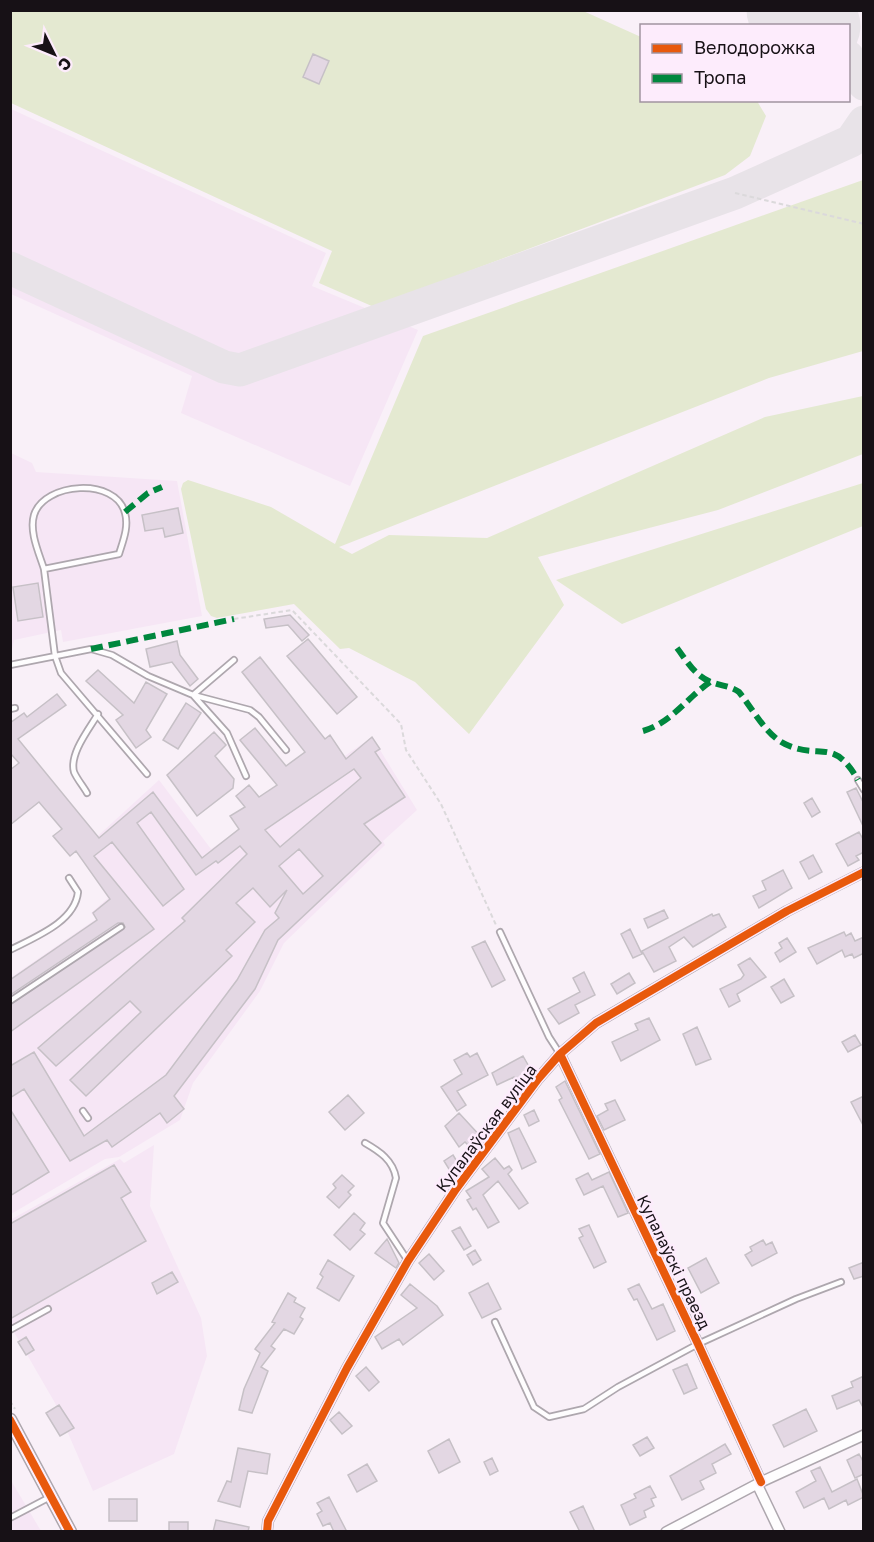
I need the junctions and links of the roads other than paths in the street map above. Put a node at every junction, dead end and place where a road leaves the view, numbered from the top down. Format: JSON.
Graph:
{"nodes":[{"id":1,"x":44,"y":569,"type":"junction"},
{"id":2,"x":55,"y":656,"type":"junction"},
{"id":3,"x":234,"y":660,"type":"dead end"},
{"id":4,"x":10,"y":665,"type":"edge"},
{"id":5,"x":193,"y":695,"type":"junction"},
{"id":6,"x":98,"y":714,"type":"junction"},
{"id":7,"x":286,"y":750,"type":"dead end"},
{"id":8,"x":147,"y":774,"type":"dead end"},
{"id":9,"x":246,"y":776,"type":"dead end"},
{"id":10,"x":858,"y":780,"type":"dead end"},
{"id":11,"x":864,"y":790,"type":"edge"},
{"id":12,"x":87,"y":793,"type":"dead end"},
{"id":13,"x":864,"y":872,"type":"edge"},
{"id":14,"x":69,"y":878,"type":"dead end"},
{"id":15,"x":121,"y":927,"type":"dead end"},
{"id":16,"x":500,"y":933,"type":"road end"},
{"id":17,"x":10,"y":950,"type":"edge"},
{"id":18,"x":10,"y":1001,"type":"edge"},
{"id":19,"x":560,"y":1054,"type":"junction"},
{"id":20,"x":83,"y":1111,"type":"dead end"},
{"id":21,"x":88,"y":1118,"type":"dead end"},
{"id":22,"x":364,"y":1143,"type":"dead end"},
{"id":23,"x":408,"y":1261,"type":"junction"},
{"id":24,"x":841,"y":1282,"type":"dead end"},
{"id":25,"x":48,"y":1309,"type":"dead end"},
{"id":26,"x":495,"y":1322,"type":"dead end"},
{"id":27,"x":10,"y":1330,"type":"edge"},
{"id":28,"x":698,"y":1344,"type":"junction"},
{"id":29,"x":10,"y":1420,"type":"edge"},
{"id":30,"x":864,"y":1435,"type":"edge"},
{"id":31,"x":759,"y":1483,"type":"junction"},
{"id":32,"x":52,"y":1496,"type":"junction"},
{"id":33,"x":10,"y":1518,"type":"edge"},
{"id":34,"x":70,"y":1532,"type":"edge"},
{"id":35,"x":267,"y":1532,"type":"edge"},
{"id":36,"x":666,"y":1532,"type":"edge"},
{"id":37,"x":780,"y":1532,"type":"edge"}],
"edges":[{"from":1,"to":1,"type":"lane"},
{"from":1,"to":2,"type":"lane"},
{"from":2,"to":4,"type":"lane"},
{"from":2,"to":5,"type":"lane"},
{"from":2,"to":6,"type":"lane"},
{"from":3,"to":5,"type":"lane"},
{"from":5,"to":7,"type":"lane"},
{"from":5,"to":9,"type":"lane"},
{"from":6,"to":8,"type":"lane"},
{"from":6,"to":12,"type":"lane"},
{"from":10,"to":11,"type":"lane"},
{"from":13,"to":19,"type":"street","name":"Купалаўская вуліца"},
{"from":14,"to":17,"type":"lane"},
{"from":15,"to":18,"type":"lane"},
{"from":16,"to":19,"type":"lane"},
{"from":19,"to":23,"type":"street","name":"Купалаўская вуліца"},
{"from":19,"to":28,"type":"street","name":"Купалаўскі праезд"},
{"from":20,"to":21,"type":"lane"},
{"from":22,"to":23,"type":"lane"},
{"from":23,"to":35,"type":"street","name":"Купалаўская вуліца"},
{"from":24,"to":28,"type":"lane"},
{"from":25,"to":27,"type":"lane"},
{"from":26,"to":28,"type":"lane"},
{"from":28,"to":31,"type":"street","name":"Купалаўскі праезд"},
{"from":29,"to":32,"type":"street"},
{"from":30,"to":31,"type":"street"},
{"from":31,"to":36,"type":"street"},
{"from":31,"to":37,"type":"street","name":"Купалаўскі праезд"},
{"from":32,"to":33,"type":"lane"},
{"from":32,"to":34,"type":"street"}]}
